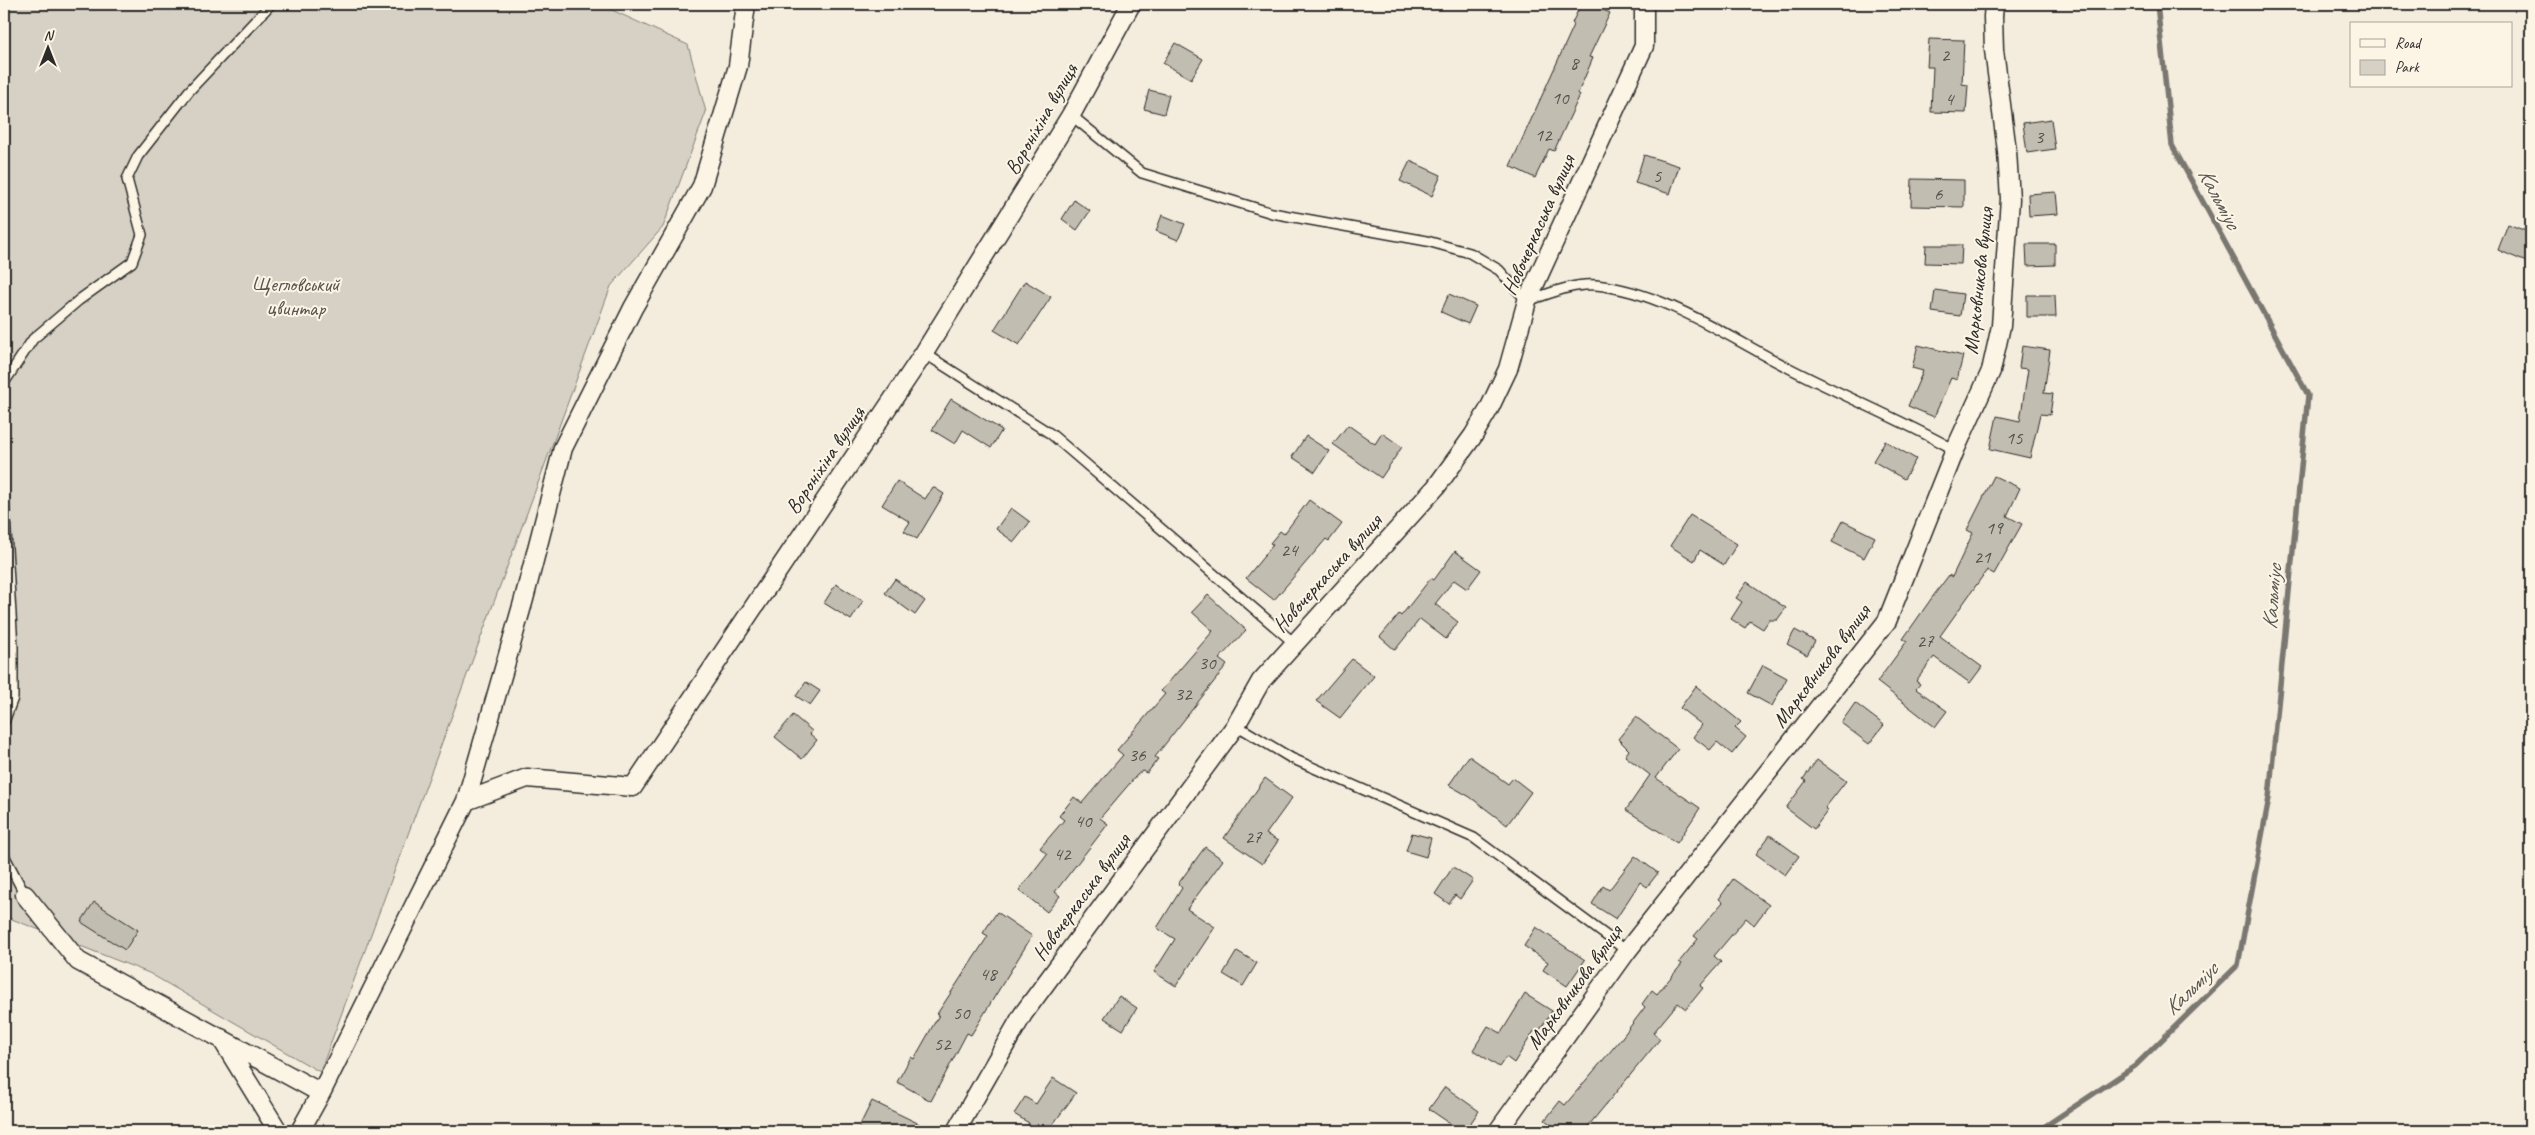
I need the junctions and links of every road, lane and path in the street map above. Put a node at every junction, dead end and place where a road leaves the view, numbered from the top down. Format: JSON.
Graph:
{"nodes":[{"id":1,"x":271,"y":4,"type":"edge"},
{"id":2,"x":746,"y":4,"type":"edge"},
{"id":3,"x":1131,"y":4,"type":"edge"},
{"id":4,"x":1644,"y":4,"type":"edge"},
{"id":5,"x":1994,"y":4,"type":"edge"},
{"id":6,"x":1071,"y":115,"type":"junction"},
{"id":7,"x":1526,"y":301,"type":"junction"},
{"id":8,"x":924,"y":353,"type":"junction"},
{"id":9,"x":4,"y":383,"type":"edge"},
{"id":10,"x":1955,"y":450,"type":"junction"},
{"id":11,"x":4,"y":499,"type":"edge"},
{"id":12,"x":1294,"y":643,"type":"junction"},
{"id":13,"x":4,"y":722,"type":"edge"},
{"id":14,"x":1236,"y":725,"type":"junction"},
{"id":15,"x":466,"y":800,"type":"junction"},
{"id":16,"x":4,"y":855,"type":"edge"},
{"id":17,"x":26,"y":895,"type":"joint"},
{"id":18,"x":1627,"y":951,"type":"junction"},
{"id":19,"x":220,"y":1036,"type":"junction"},
{"id":20,"x":321,"y":1093,"type":"junction"},
{"id":21,"x":278,"y":1131,"type":"edge"},
{"id":22,"x":300,"y":1131,"type":"edge"},
{"id":23,"x":956,"y":1131,"type":"edge"},
{"id":24,"x":1498,"y":1131,"type":"edge"}],
"edges":[{"from":1,"to":9,"type":"lane"},
{"from":2,"to":15,"type":"street"},
{"from":3,"to":6,"type":"street","name":"Вороніхіна вулиця"},
{"from":4,"to":7,"type":"street","name":"Новочеркаська вулиця"},
{"from":5,"to":10,"type":"street","name":"Марковникова вулиця"},
{"from":6,"to":7,"type":"lane"},
{"from":6,"to":8,"type":"street","name":"Вороніхіна вулиця"},
{"from":7,"to":10,"type":"lane"},
{"from":7,"to":12,"type":"street","name":"Новочеркаська вулиця"},
{"from":8,"to":12,"type":"lane"},
{"from":8,"to":15,"type":"street","name":"Вороніхіна вулиця"},
{"from":10,"to":18,"type":"street","name":"Марковникова вулиця"},
{"from":11,"to":13,"type":"lane"},
{"from":12,"to":14,"type":"street","name":"Новочеркаська вулиця"},
{"from":14,"to":18,"type":"lane"},
{"from":14,"to":23,"type":"street","name":"Новочеркаська вулиця"},
{"from":15,"to":20,"type":"street"},
{"from":16,"to":17,"type":"lane"},
{"from":17,"to":19,"type":"street"},
{"from":18,"to":24,"type":"street","name":"Марковникова вулиця"},
{"from":19,"to":20,"type":"street"},
{"from":19,"to":21,"type":"street"},
{"from":20,"to":22,"type":"street"}]}
